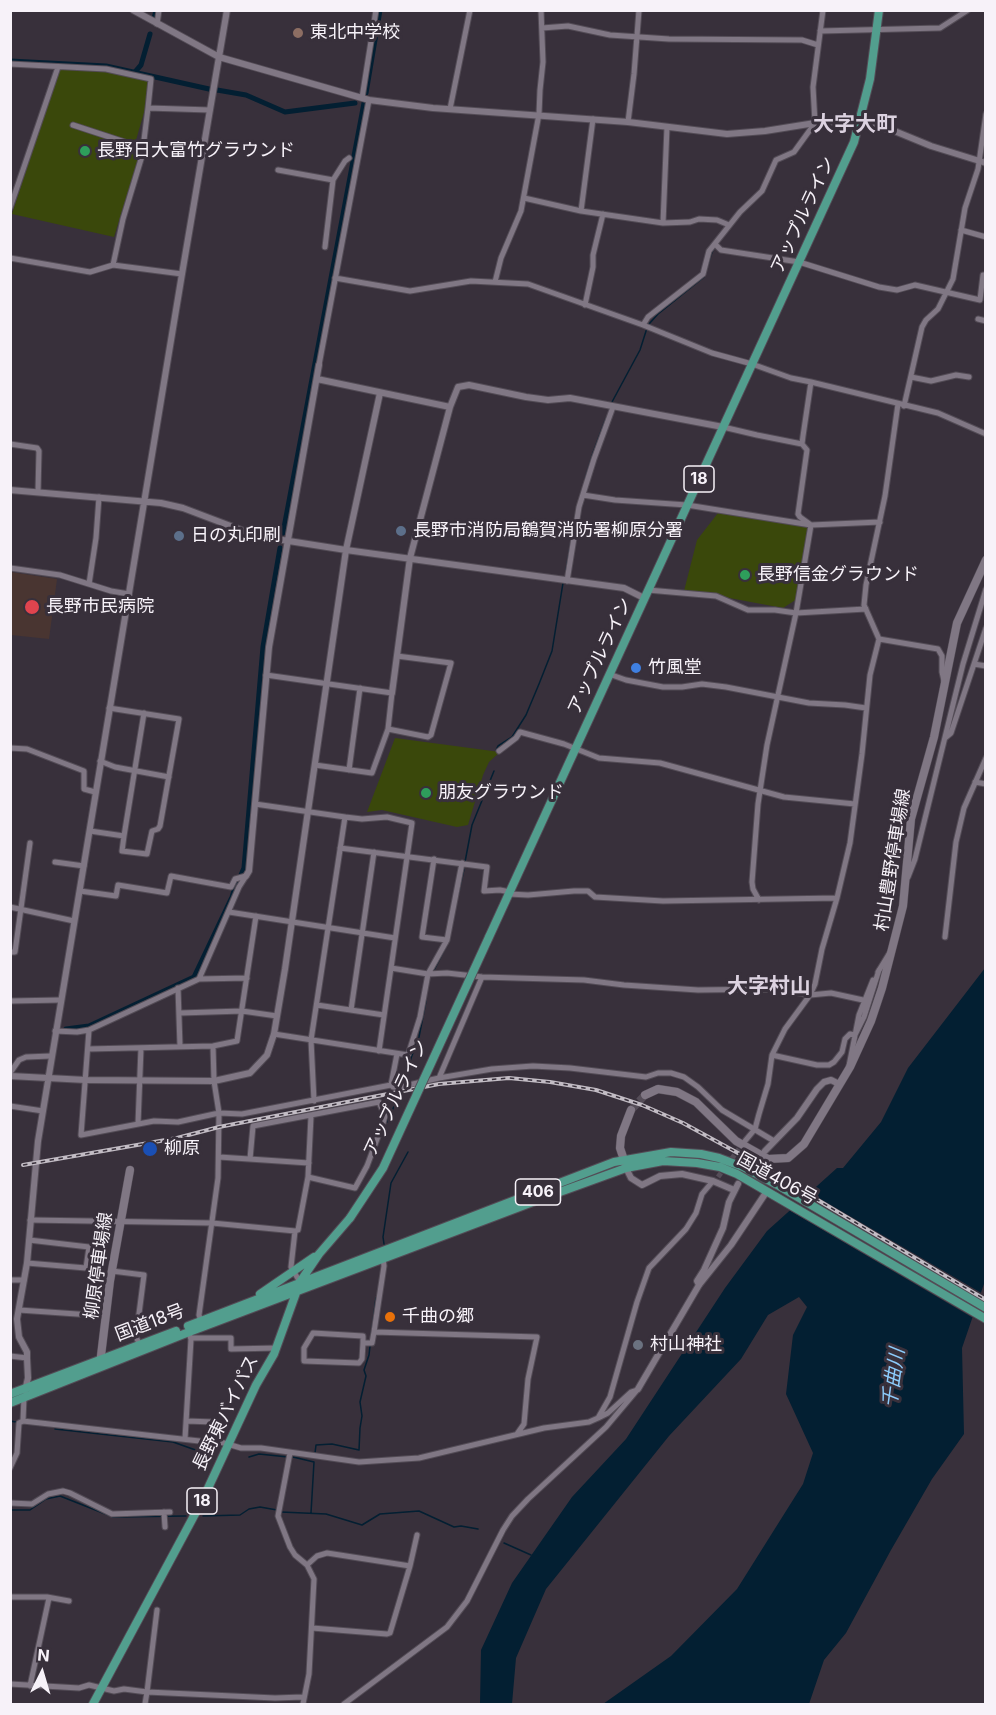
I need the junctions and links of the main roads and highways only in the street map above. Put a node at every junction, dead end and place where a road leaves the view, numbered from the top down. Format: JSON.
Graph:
{"nodes":[{"id":1,"x":879,"y":10,"type":"edge"},
{"id":2,"x":986,"y":560,"type":"edge"},
{"id":3,"x":645,"y":1095,"type":"tunnel mouth"},
{"id":4,"x":631,"y":1110,"type":"tunnel mouth"},
{"id":5,"x":625,"y":1164,"type":"junction"},
{"id":6,"x":130,"y":1170,"type":"dead end"},
{"id":7,"x":321,"y":1252,"type":"junction"},
{"id":8,"x":381,"y":1255,"type":"junction"},
{"id":9,"x":338,"y":1267,"type":"junction"},
{"id":10,"x":300,"y":1282,"type":"junction"},
{"id":11,"x":297,"y":1292,"type":"junction"},
{"id":12,"x":986,"y":1308,"type":"edge"},
{"id":13,"x":231,"y":1310,"type":"junction"},
{"id":14,"x":986,"y":1319,"type":"edge"},
{"id":15,"x":189,"y":1332,"type":"junction"},
{"id":16,"x":100,"y":1363,"type":"junction"},
{"id":17,"x":10,"y":1394,"type":"edge"},
{"id":18,"x":10,"y":1403,"type":"edge"},
{"id":19,"x":93,"y":1704,"type":"edge"}],
"edges":[{"from":1,"to":7,"type":"highway","name":"アップルライン","number":"18","bridge":true},
{"from":2,"to":3,"type":"main road","name":"村山豊野停車場線"},
{"from":4,"to":5,"type":"main road"},
{"from":5,"to":8,"type":"highway","name":"国道406号","number":"406"},
{"from":5,"to":12,"type":"highway","name":"国道406号","number":"406"},
{"from":5,"to":14,"type":"highway","name":"国道406号","number":"406"},
{"from":6,"to":16,"type":"main road","name":"柳原停車場線"},
{"from":7,"to":9,"type":"highway"},
{"from":7,"to":10,"type":"highway","name":"アップルライン","number":"18"},
{"from":7,"to":13,"type":"highway"},
{"from":8,"to":9,"type":"highway","name":"国道406号","number":"406"},
{"from":8,"to":11,"type":"highway","name":"国道406号","number":"406"},
{"from":9,"to":10,"type":"highway","name":"国道406号","number":"406"},
{"from":10,"to":11,"type":"highway","name":"アップルライン","number":"18"},
{"from":10,"to":13,"type":"highway","name":"国道18号"},
{"from":11,"to":15,"type":"highway","name":"国道18号"},
{"from":11,"to":19,"type":"highway","name":"長野東バイパス","number":"18"},
{"from":13,"to":15,"type":"highway","name":"国道18号"},
{"from":15,"to":16,"type":"highway","name":"国道18号"},
{"from":16,"to":17,"type":"highway","name":"国道18号"},
{"from":16,"to":18,"type":"highway","name":"国道18号"}]}
